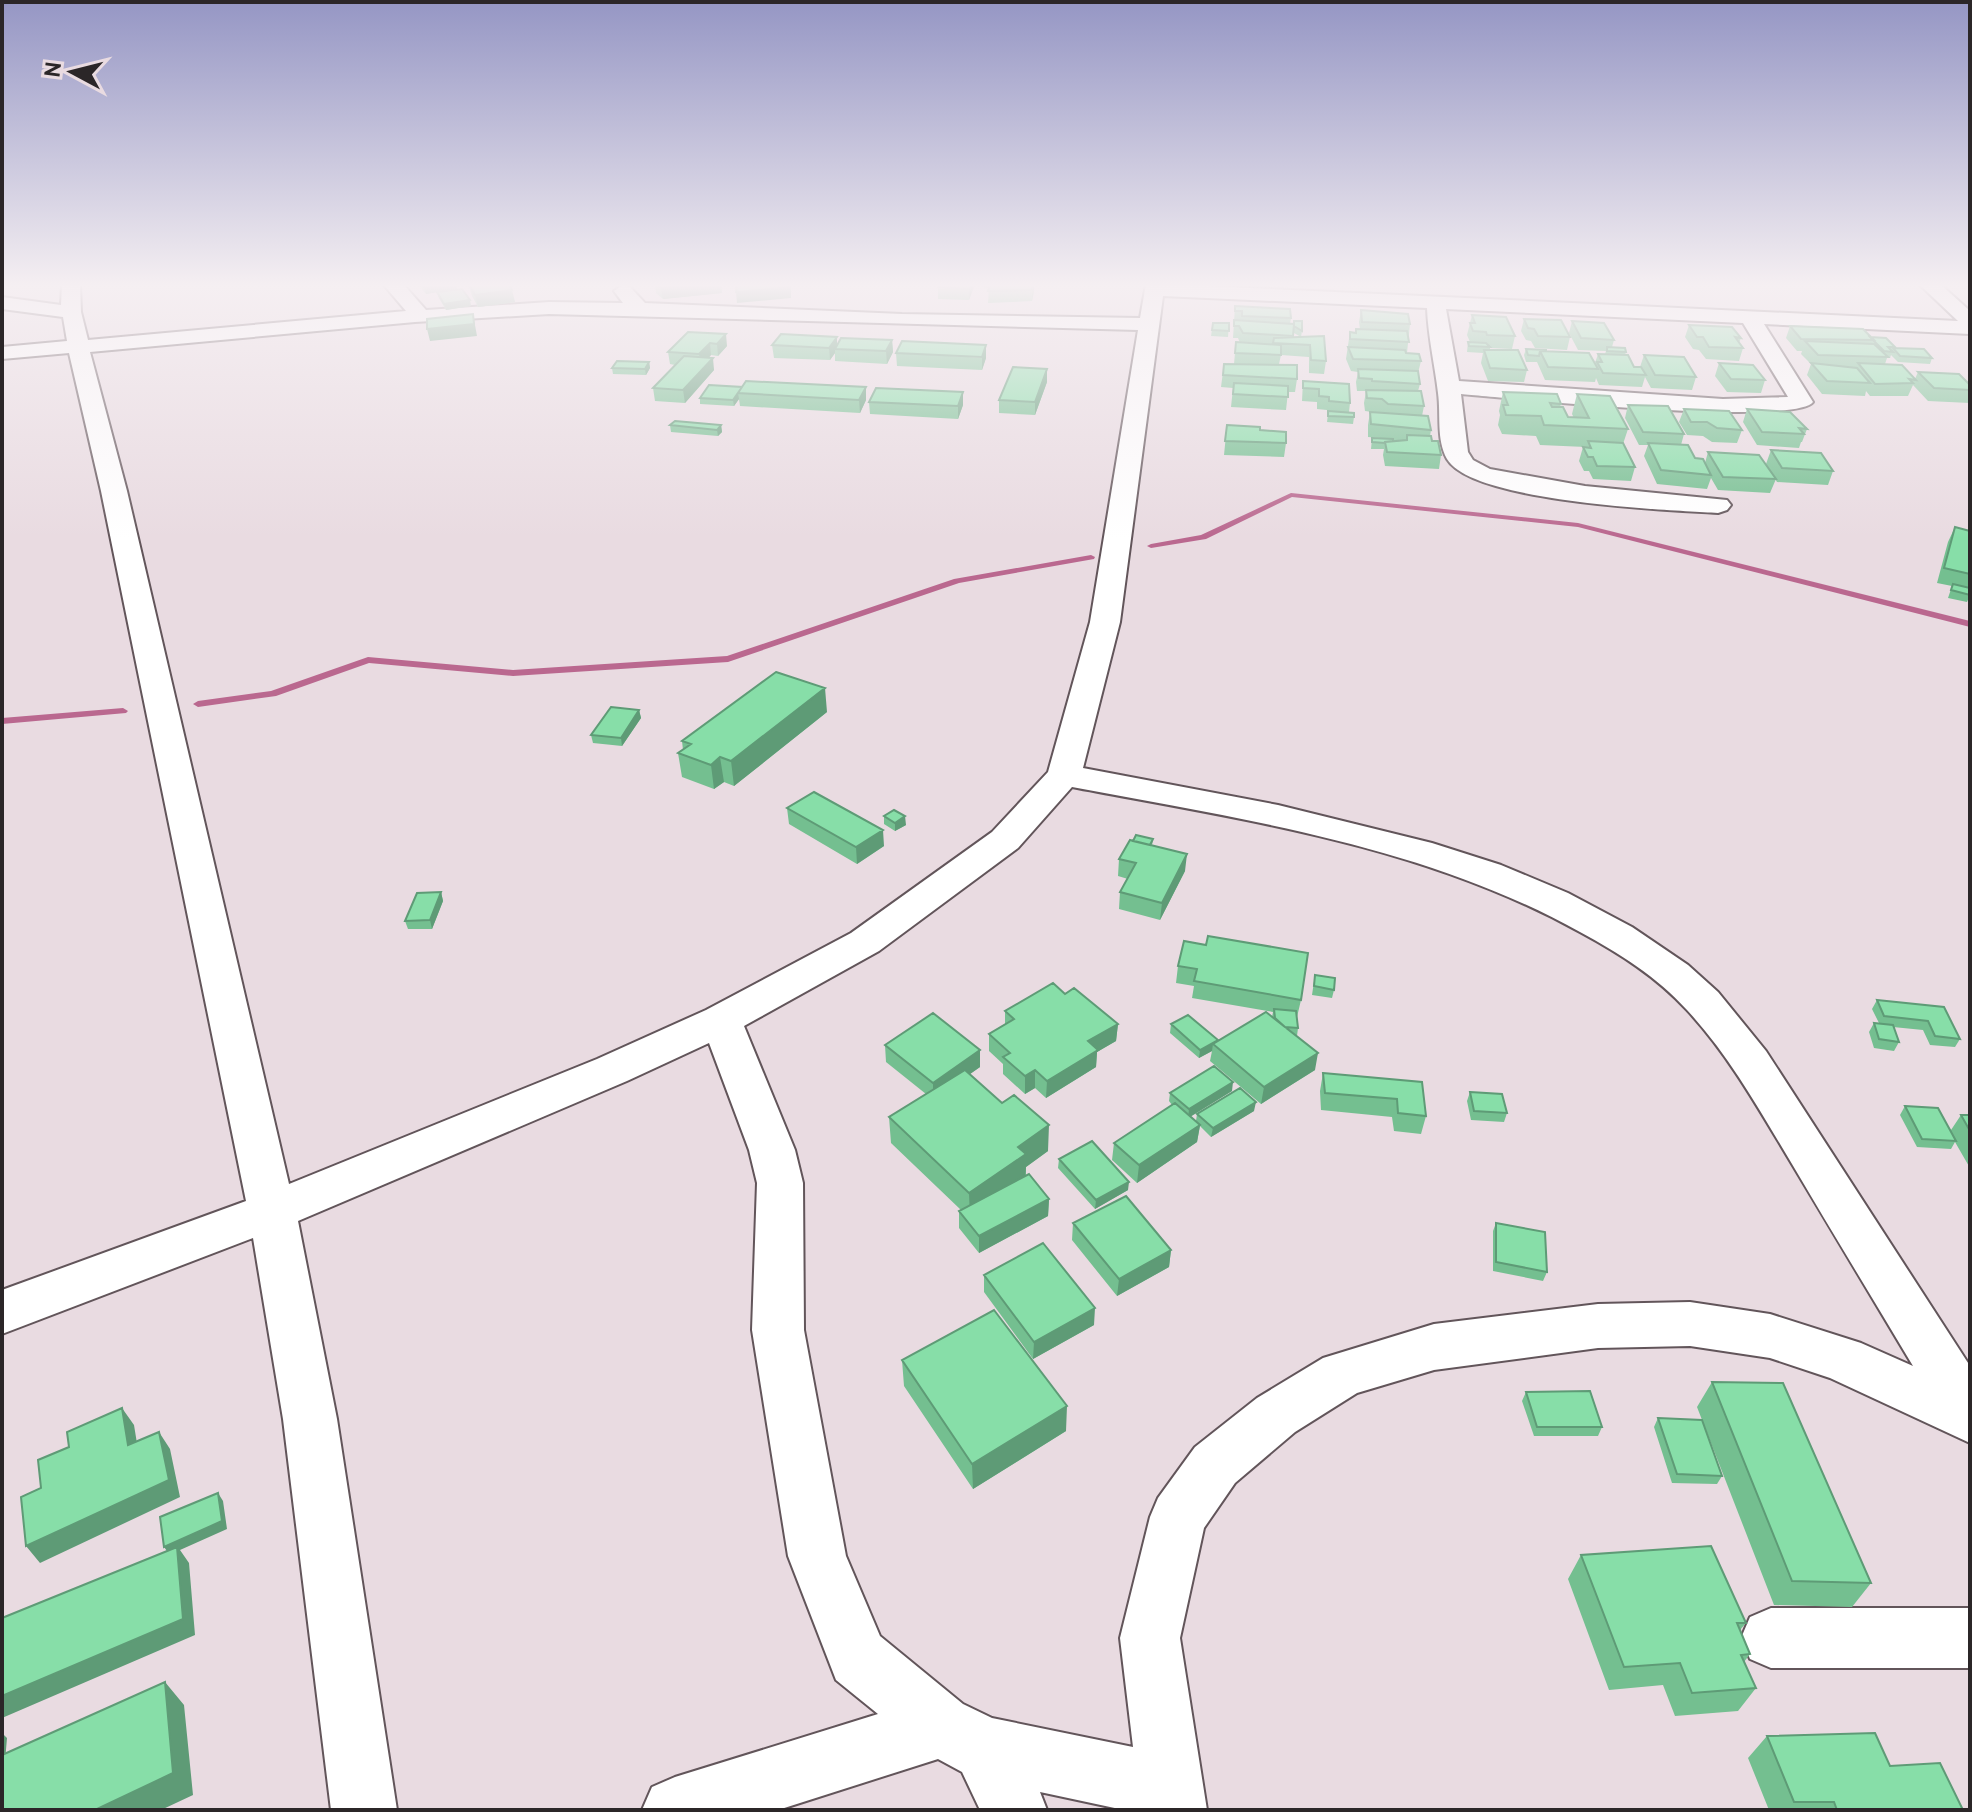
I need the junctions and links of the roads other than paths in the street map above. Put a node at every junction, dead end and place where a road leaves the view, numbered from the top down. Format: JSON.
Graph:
{"nodes":[{"id":1,"x":81,"y":369,"type":"edge"},
{"id":2,"x":1142,"y":369,"type":"edge"},
{"id":3,"x":1444,"y":369,"type":"edge"},
{"id":4,"x":1781,"y":369,"type":"edge"},
{"id":5,"x":1448,"y":387,"type":"junction"},
{"id":6,"x":1718,"y":505,"type":"dead end"},
{"id":7,"x":1064,"y":775,"type":"junction"},
{"id":8,"x":721,"y":1020,"type":"junction"},
{"id":9,"x":272,"y":1211,"type":"junction"},
{"id":10,"x":2,"y":1312,"type":"edge"},
{"id":11,"x":1970,"y":1415,"type":"edge"},
{"id":12,"x":1771,"y":1638,"type":"dead end"},
{"id":13,"x":1970,"y":1638,"type":"edge"},
{"id":14,"x":963,"y":1737,"type":"junction"},
{"id":15,"x":1172,"y":1798,"type":"edge"},
{"id":16,"x":364,"y":1810,"type":"edge"},
{"id":17,"x":675,"y":1810,"type":"edge"},
{"id":18,"x":1014,"y":1810,"type":"edge"}],
"edges":[{"from":1,"to":9,"type":"street"},
{"from":2,"to":7,"type":"street"},
{"from":3,"to":5,"type":"street"},
{"from":4,"to":5,"type":"street"},
{"from":5,"to":6,"type":"street"},
{"from":7,"to":8,"type":"street"},
{"from":7,"to":11,"type":"street"},
{"from":8,"to":9,"type":"street"},
{"from":8,"to":14,"type":"street"},
{"from":9,"to":10,"type":"street"},
{"from":9,"to":16,"type":"street"},
{"from":11,"to":15,"type":"street"},
{"from":12,"to":13,"type":"street"},
{"from":14,"to":15,"type":"street"},
{"from":14,"to":17,"type":"street"},
{"from":14,"to":18,"type":"street"}]}
